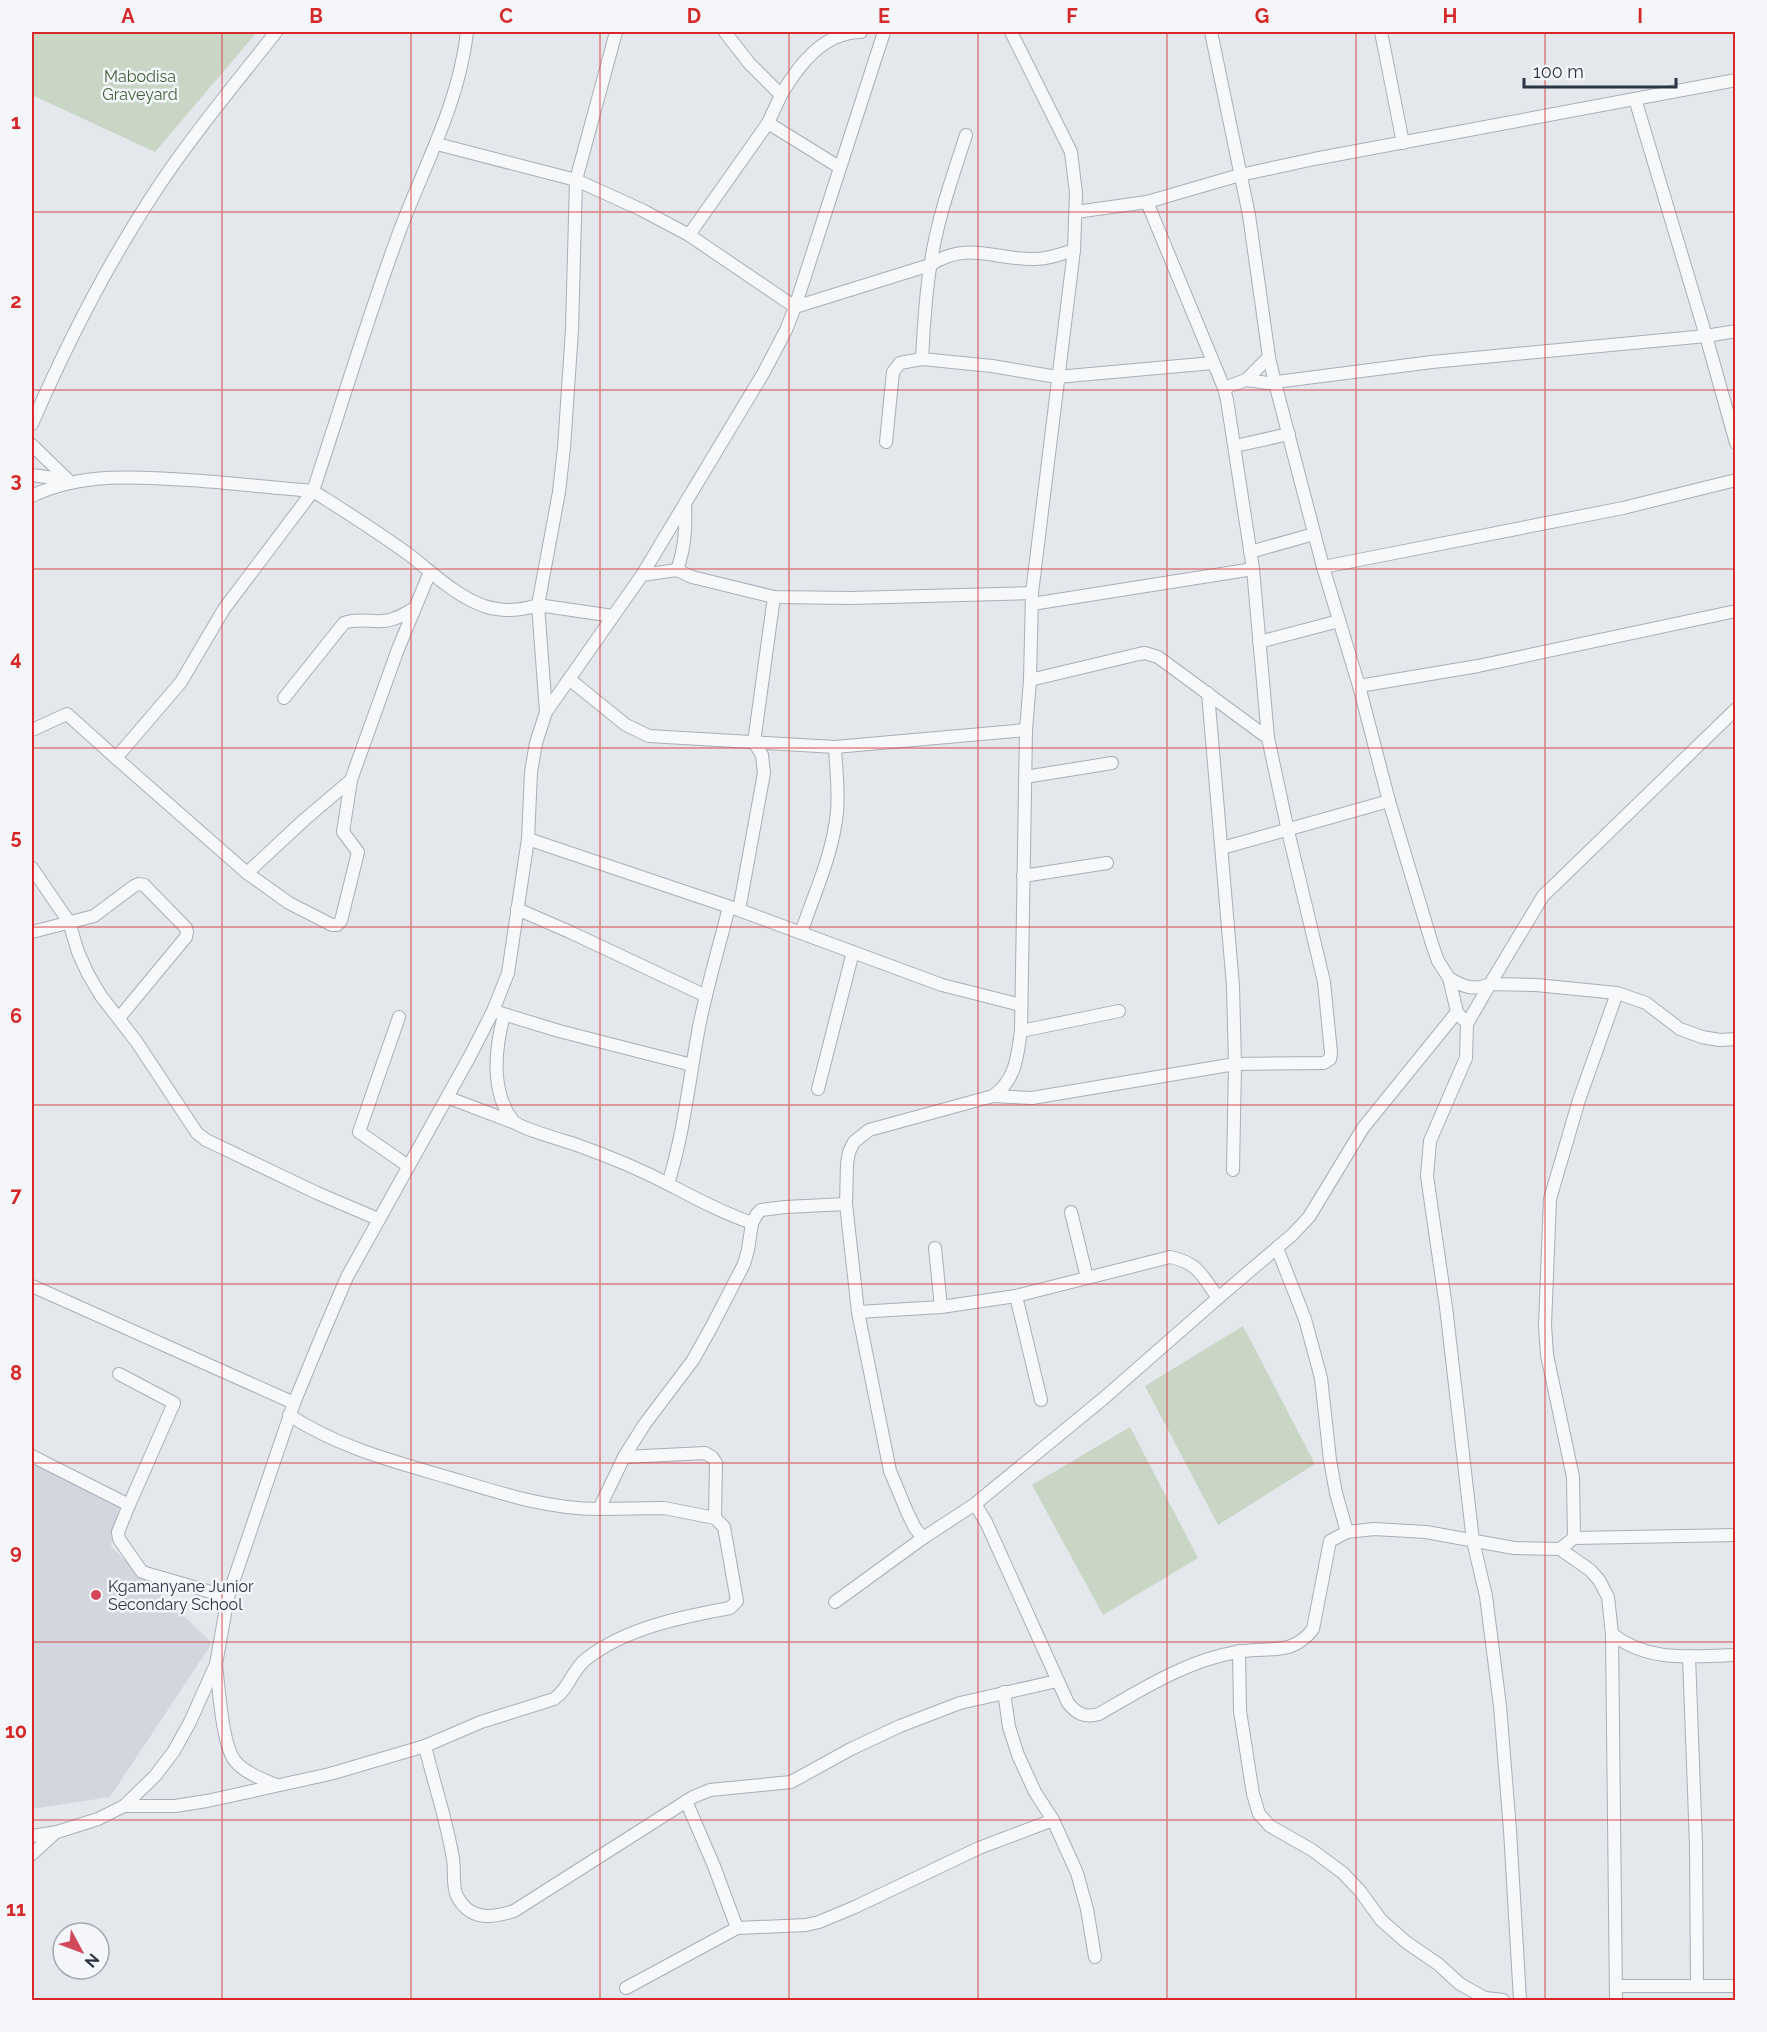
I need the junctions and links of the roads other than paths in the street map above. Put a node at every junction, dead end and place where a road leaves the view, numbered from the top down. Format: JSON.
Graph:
{"nodes":[{"id":1,"x":276,"y":32,"type":"edge"},
{"id":2,"x":468,"y":32,"type":"edge"},
{"id":3,"x":616,"y":32,"type":"edge"},
{"id":4,"x":725,"y":32,"type":"edge"},
{"id":5,"x":861,"y":32,"type":"edge"},
{"id":6,"x":870,"y":32,"type":"edge"},
{"id":7,"x":884,"y":32,"type":"edge"},
{"id":8,"x":1011,"y":32,"type":"edge"},
{"id":9,"x":1211,"y":32,"type":"edge"},
{"id":10,"x":1382,"y":32,"type":"edge"},
{"id":11,"x":1736,"y":80,"type":"edge"},
{"id":12,"x":781,"y":95,"type":"junction"},
{"id":13,"x":1635,"y":99,"type":"junction"},
{"id":14,"x":768,"y":123,"type":"junction"},
{"id":15,"x":966,"y":135,"type":"dead end"},
{"id":16,"x":1403,"y":143,"type":"junction"},
{"id":17,"x":437,"y":144,"type":"junction"},
{"id":18,"x":839,"y":166,"type":"junction"},
{"id":19,"x":1240,"y":175,"type":"junction"},
{"id":20,"x":576,"y":180,"type":"junction"},
{"id":21,"x":1147,"y":202,"type":"junction"},
{"id":22,"x":1076,"y":212,"type":"junction"},
{"id":23,"x":689,"y":235,"type":"junction"},
{"id":24,"x":1074,"y":250,"type":"junction"},
{"id":25,"x":930,"y":265,"type":"junction"},
{"id":26,"x":795,"y":307,"type":"junction"},
{"id":27,"x":1736,"y":331,"type":"edge"},
{"id":28,"x":1706,"y":336,"type":"junction"},
{"id":29,"x":1269,"y":357,"type":"junction"},
{"id":30,"x":922,"y":359,"type":"junction"},
{"id":31,"x":1213,"y":363,"type":"junction"},
{"id":32,"x":1057,"y":377,"type":"junction"},
{"id":33,"x":1246,"y":380,"type":"junction"},
{"id":34,"x":1275,"y":382,"type":"junction"},
{"id":35,"x":1224,"y":388,"type":"junction"},
{"id":36,"x":32,"y":424,"type":"edge"},
{"id":37,"x":1289,"y":434,"type":"junction"},
{"id":38,"x":886,"y":442,"type":"dead end"},
{"id":39,"x":1736,"y":443,"type":"edge"},
{"id":40,"x":32,"y":445,"type":"edge"},
{"id":41,"x":1235,"y":446,"type":"junction"},
{"id":42,"x":32,"y":476,"type":"edge"},
{"id":43,"x":1736,"y":480,"type":"edge"},
{"id":44,"x":73,"y":481,"type":"junction"},
{"id":45,"x":313,"y":491,"type":"junction"},
{"id":46,"x":32,"y":496,"type":"edge"},
{"id":47,"x":685,"y":503,"type":"junction"},
{"id":48,"x":1314,"y":534,"type":"junction"},
{"id":49,"x":1250,"y":552,"type":"junction"},
{"id":50,"x":1323,"y":567,"type":"junction"},
{"id":51,"x":1253,"y":569,"type":"junction"},
{"id":52,"x":677,"y":570,"type":"junction"},
{"id":53,"x":430,"y":572,"type":"junction"},
{"id":54,"x":642,"y":574,"type":"junction"},
{"id":55,"x":774,"y":597,"type":"junction"},
{"id":56,"x":1032,"y":599,"type":"junction"},
{"id":57,"x":538,"y":605,"type":"junction"},
{"id":58,"x":414,"y":609,"type":"junction"},
{"id":59,"x":1736,"y":611,"type":"edge"},
{"id":60,"x":613,"y":616,"type":"junction"},
{"id":61,"x":1339,"y":621,"type":"junction"},
{"id":62,"x":1259,"y":642,"type":"junction"},
{"id":63,"x":569,"y":679,"type":"junction"},
{"id":64,"x":1030,"y":680,"type":"junction"},
{"id":65,"x":1359,"y":686,"type":"junction"},
{"id":66,"x":1208,"y":693,"type":"junction"},
{"id":67,"x":284,"y":698,"type":"dead end"},
{"id":68,"x":1736,"y":709,"type":"edge"},
{"id":69,"x":546,"y":712,"type":"junction"},
{"id":70,"x":32,"y":730,"type":"edge"},
{"id":71,"x":1026,"y":730,"type":"junction"},
{"id":72,"x":1268,"y":738,"type":"junction"},
{"id":73,"x":754,"y":742,"type":"junction"},
{"id":74,"x":835,"y":747,"type":"junction"},
{"id":75,"x":116,"y":758,"type":"junction"},
{"id":76,"x":1112,"y":763,"type":"dead end"},
{"id":77,"x":1025,"y":777,"type":"junction"},
{"id":78,"x":351,"y":780,"type":"junction"},
{"id":79,"x":1389,"y":801,"type":"junction"},
{"id":80,"x":1288,"y":831,"type":"junction"},
{"id":81,"x":528,"y":839,"type":"junction"},
{"id":82,"x":1222,"y":848,"type":"junction"},
{"id":83,"x":1107,"y":863,"type":"dead end"},
{"id":84,"x":32,"y":868,"type":"edge"},
{"id":85,"x":248,"y":873,"type":"junction"},
{"id":86,"x":1023,"y":876,"type":"junction"},
{"id":87,"x":734,"y":908,"type":"junction"},
{"id":88,"x":517,"y":909,"type":"junction"},
{"id":89,"x":69,"y":922,"type":"junction"},
{"id":90,"x":32,"y":932,"type":"edge"},
{"id":91,"x":801,"y":933,"type":"junction"},
{"id":92,"x":853,"y":952,"type":"junction"},
{"id":93,"x":1449,"y":978,"type":"junction"},
{"id":94,"x":1490,"y":984,"type":"junction"},
{"id":95,"x":1617,"y":993,"type":"junction"},
{"id":96,"x":706,"y":996,"type":"junction"},
{"id":97,"x":1021,"y":1005,"type":"junction"},
{"id":98,"x":1119,"y":1011,"type":"dead end"},
{"id":99,"x":1457,"y":1012,"type":"junction"},
{"id":100,"x":499,"y":1013,"type":"junction"},
{"id":101,"x":399,"y":1017,"type":"dead end"},
{"id":102,"x":119,"y":1018,"type":"junction"},
{"id":103,"x":1467,"y":1024,"type":"junction"},
{"id":104,"x":1021,"y":1031,"type":"junction"},
{"id":105,"x":1736,"y":1039,"type":"edge"},
{"id":106,"x":1235,"y":1064,"type":"junction"},
{"id":107,"x":692,"y":1065,"type":"junction"},
{"id":108,"x":818,"y":1089,"type":"dead end"},
{"id":109,"x":993,"y":1096,"type":"junction"},
{"id":110,"x":449,"y":1098,"type":"junction"},
{"id":111,"x":515,"y":1123,"type":"junction"},
{"id":112,"x":408,"y":1166,"type":"junction"},
{"id":113,"x":1233,"y":1170,"type":"dead end"},
{"id":114,"x":668,"y":1184,"type":"junction"},
{"id":115,"x":846,"y":1204,"type":"junction"},
{"id":116,"x":1071,"y":1212,"type":"dead end"},
{"id":117,"x":378,"y":1219,"type":"junction"},
{"id":118,"x":752,"y":1223,"type":"junction"},
{"id":119,"x":935,"y":1248,"type":"dead end"},
{"id":120,"x":1277,"y":1248,"type":"junction"},
{"id":121,"x":1087,"y":1278,"type":"junction"},
{"id":122,"x":32,"y":1286,"type":"edge"},
{"id":123,"x":1016,"y":1296,"type":"junction"},
{"id":124,"x":1218,"y":1298,"type":"junction"},
{"id":125,"x":941,"y":1307,"type":"junction"},
{"id":126,"x":858,"y":1312,"type":"junction"},
{"id":127,"x":119,"y":1374,"type":"dead end"},
{"id":128,"x":1041,"y":1400,"type":"dead end"},
{"id":129,"x":294,"y":1403,"type":"junction"},
{"id":130,"x":289,"y":1416,"type":"junction"},
{"id":131,"x":32,"y":1456,"type":"edge"},
{"id":132,"x":624,"y":1457,"type":"junction"},
{"id":133,"x":975,"y":1504,"type":"junction"},
{"id":134,"x":129,"y":1505,"type":"junction"},
{"id":135,"x":599,"y":1509,"type":"junction"},
{"id":136,"x":715,"y":1518,"type":"junction"},
{"id":137,"x":1347,"y":1532,"type":"junction"},
{"id":138,"x":1736,"y":1534,"type":"edge"},
{"id":139,"x":923,"y":1538,"type":"junction"},
{"id":140,"x":1574,"y":1538,"type":"junction"},
{"id":141,"x":1473,"y":1541,"type":"junction"},
{"id":142,"x":1560,"y":1549,"type":"junction"},
{"id":143,"x":228,"y":1597,"type":"junction"},
{"id":144,"x":835,"y":1602,"type":"dead end"},
{"id":145,"x":1612,"y":1634,"type":"junction"},
{"id":146,"x":1239,"y":1651,"type":"junction"},
{"id":147,"x":1736,"y":1655,"type":"edge"},
{"id":148,"x":1689,"y":1656,"type":"junction"},
{"id":149,"x":216,"y":1664,"type":"junction"},
{"id":150,"x":1057,"y":1681,"type":"junction"},
{"id":151,"x":1004,"y":1692,"type":"junction"},
{"id":152,"x":425,"y":1746,"type":"junction"},
{"id":153,"x":276,"y":1785,"type":"junction"},
{"id":154,"x":686,"y":1801,"type":"junction"},
{"id":155,"x":124,"y":1806,"type":"junction"},
{"id":156,"x":1053,"y":1820,"type":"junction"},
{"id":157,"x":57,"y":1832,"type":"junction"},
{"id":158,"x":32,"y":1836,"type":"edge"},
{"id":159,"x":32,"y":1854,"type":"edge"},
{"id":160,"x":737,"y":1928,"type":"junction"},
{"id":161,"x":1095,"y":1957,"type":"dead end"},
{"id":162,"x":1616,"y":1986,"type":"junction"},
{"id":163,"x":1697,"y":1986,"type":"junction"},
{"id":164,"x":1736,"y":1986,"type":"edge"},
{"id":165,"x":626,"y":1988,"type":"dead end"},
{"id":166,"x":1486,"y":1999,"type":"edge"},
{"id":167,"x":1503,"y":2001,"type":"edge"},
{"id":168,"x":1520,"y":2001,"type":"edge"},
{"id":169,"x":1616,"y":2001,"type":"edge"}],
"edges":[{"from":1,"to":36,"type":"street"},
{"from":2,"to":17,"type":"street"},
{"from":3,"to":20,"type":"street"},
{"from":4,"to":12,"type":"street"},
{"from":5,"to":12,"type":"street"},
{"from":6,"to":7,"type":"street"},
{"from":7,"to":18,"type":"street"},
{"from":8,"to":22,"type":"street"},
{"from":9,"to":19,"type":"street"},
{"from":10,"to":16,"type":"street"},
{"from":11,"to":13,"type":"street"},
{"from":12,"to":14,"type":"street"},
{"from":13,"to":16,"type":"street"},
{"from":13,"to":28,"type":"street"},
{"from":14,"to":18,"type":"street"},
{"from":14,"to":23,"type":"street"},
{"from":15,"to":25,"type":"street"},
{"from":16,"to":19,"type":"street"},
{"from":17,"to":20,"type":"street"},
{"from":17,"to":45,"type":"street"},
{"from":18,"to":26,"type":"street"},
{"from":19,"to":21,"type":"street"},
{"from":19,"to":29,"type":"street"},
{"from":20,"to":23,"type":"street"},
{"from":20,"to":57,"type":"street"},
{"from":21,"to":22,"type":"street"},
{"from":21,"to":31,"type":"street"},
{"from":22,"to":24,"type":"street"},
{"from":23,"to":26,"type":"street"},
{"from":24,"to":25,"type":"street"},
{"from":24,"to":32,"type":"street"},
{"from":25,"to":26,"type":"street"},
{"from":25,"to":30,"type":"street"},
{"from":26,"to":47,"type":"street"},
{"from":27,"to":28,"type":"street"},
{"from":28,"to":34,"type":"street"},
{"from":28,"to":39,"type":"street"},
{"from":29,"to":33,"type":"street"},
{"from":29,"to":34,"type":"street"},
{"from":30,"to":32,"type":"street"},
{"from":30,"to":38,"type":"street"},
{"from":31,"to":32,"type":"street"},
{"from":31,"to":35,"type":"street"},
{"from":32,"to":56,"type":"street"},
{"from":33,"to":34,"type":"street"},
{"from":33,"to":35,"type":"street"},
{"from":34,"to":37,"type":"street"},
{"from":35,"to":41,"type":"street"},
{"from":37,"to":41,"type":"street"},
{"from":37,"to":48,"type":"street"},
{"from":40,"to":44,"type":"street"},
{"from":41,"to":49,"type":"street"},
{"from":42,"to":44,"type":"street"},
{"from":43,"to":50,"type":"street"},
{"from":44,"to":45,"type":"street"},
{"from":44,"to":46,"type":"street"},
{"from":45,"to":53,"type":"street"},
{"from":45,"to":75,"type":"street"},
{"from":47,"to":52,"type":"street"},
{"from":47,"to":54,"type":"street"},
{"from":48,"to":49,"type":"street"},
{"from":48,"to":50,"type":"street"},
{"from":49,"to":51,"type":"street"},
{"from":50,"to":61,"type":"street"},
{"from":51,"to":56,"type":"street"},
{"from":51,"to":62,"type":"street"},
{"from":52,"to":54,"type":"street"},
{"from":52,"to":55,"type":"street"},
{"from":53,"to":57,"type":"street"},
{"from":53,"to":58,"type":"street"},
{"from":54,"to":60,"type":"street"},
{"from":55,"to":56,"type":"street"},
{"from":55,"to":73,"type":"street"},
{"from":56,"to":64,"type":"street"},
{"from":57,"to":60,"type":"street"},
{"from":57,"to":69,"type":"street"},
{"from":58,"to":67,"type":"street"},
{"from":58,"to":78,"type":"street"},
{"from":59,"to":65,"type":"street"},
{"from":60,"to":63,"type":"street"},
{"from":61,"to":62,"type":"street"},
{"from":61,"to":65,"type":"street"},
{"from":62,"to":72,"type":"street"},
{"from":63,"to":69,"type":"street"},
{"from":63,"to":73,"type":"street"},
{"from":64,"to":66,"type":"street"},
{"from":64,"to":71,"type":"street"},
{"from":65,"to":79,"type":"street"},
{"from":66,"to":72,"type":"street"},
{"from":66,"to":82,"type":"street"},
{"from":68,"to":94,"type":"street"},
{"from":69,"to":81,"type":"street"},
{"from":70,"to":75,"type":"street"},
{"from":71,"to":74,"type":"street"},
{"from":71,"to":77,"type":"street"},
{"from":72,"to":80,"type":"street"},
{"from":73,"to":74,"type":"street"},
{"from":73,"to":87,"type":"street"},
{"from":74,"to":91,"type":"street"},
{"from":75,"to":85,"type":"street"},
{"from":76,"to":77,"type":"street"},
{"from":77,"to":86,"type":"street"},
{"from":78,"to":85,"type":"street"},
{"from":78,"to":85,"type":"street"},
{"from":79,"to":80,"type":"street"},
{"from":79,"to":93,"type":"street"},
{"from":80,"to":82,"type":"street"},
{"from":80,"to":106,"type":"street"},
{"from":81,"to":87,"type":"street"},
{"from":81,"to":88,"type":"street"},
{"from":82,"to":106,"type":"street"},
{"from":83,"to":86,"type":"street"},
{"from":84,"to":89,"type":"street"},
{"from":86,"to":97,"type":"street"},
{"from":87,"to":91,"type":"street"},
{"from":87,"to":96,"type":"street"},
{"from":88,"to":96,"type":"street"},
{"from":88,"to":100,"type":"street"},
{"from":89,"to":90,"type":"street"},
{"from":89,"to":102,"type":"street"},
{"from":89,"to":102,"type":"street"},
{"from":91,"to":92,"type":"street"},
{"from":92,"to":97,"type":"street"},
{"from":92,"to":108,"type":"street"},
{"from":93,"to":94,"type":"street"},
{"from":93,"to":99,"type":"street"},
{"from":94,"to":95,"type":"street"},
{"from":94,"to":103,"type":"street"},
{"from":95,"to":105,"type":"street"},
{"from":95,"to":140,"type":"street"},
{"from":96,"to":107,"type":"street"},
{"from":97,"to":104,"type":"street"},
{"from":98,"to":104,"type":"street"},
{"from":99,"to":103,"type":"street"},
{"from":99,"to":120,"type":"street"},
{"from":100,"to":107,"type":"street"},
{"from":100,"to":110,"type":"street"},
{"from":100,"to":111,"type":"street"},
{"from":101,"to":112,"type":"street"},
{"from":102,"to":117,"type":"street"},
{"from":103,"to":141,"type":"street"},
{"from":104,"to":109,"type":"street"},
{"from":106,"to":109,"type":"street"},
{"from":106,"to":113,"type":"street"},
{"from":107,"to":114,"type":"street"},
{"from":109,"to":115,"type":"street"},
{"from":110,"to":111,"type":"street"},
{"from":110,"to":112,"type":"street"},
{"from":111,"to":114,"type":"street"},
{"from":112,"to":117,"type":"street"},
{"from":114,"to":118,"type":"street"},
{"from":115,"to":118,"type":"street"},
{"from":115,"to":126,"type":"street"},
{"from":116,"to":121,"type":"street"},
{"from":117,"to":129,"type":"street"},
{"from":118,"to":132,"type":"street"},
{"from":119,"to":125,"type":"street"},
{"from":120,"to":124,"type":"street"},
{"from":120,"to":137,"type":"street"},
{"from":121,"to":123,"type":"street"},
{"from":121,"to":124,"type":"street"},
{"from":122,"to":129,"type":"street"},
{"from":123,"to":125,"type":"street"},
{"from":123,"to":128,"type":"street"},
{"from":124,"to":133,"type":"street"},
{"from":125,"to":126,"type":"street"},
{"from":126,"to":139,"type":"street"},
{"from":127,"to":134,"type":"street"},
{"from":129,"to":130,"type":"street"},
{"from":130,"to":135,"type":"street"},
{"from":130,"to":143,"type":"street"},
{"from":131,"to":134,"type":"street"},
{"from":132,"to":135,"type":"street"},
{"from":132,"to":136,"type":"street"},
{"from":133,"to":139,"type":"street"},
{"from":133,"to":150,"type":"street"},
{"from":134,"to":143,"type":"street"},
{"from":135,"to":136,"type":"street"},
{"from":136,"to":152,"type":"street"},
{"from":137,"to":141,"type":"street"},
{"from":137,"to":146,"type":"street"},
{"from":138,"to":140,"type":"street"},
{"from":139,"to":144,"type":"street"},
{"from":140,"to":142,"type":"street"},
{"from":141,"to":142,"type":"street"},
{"from":141,"to":168,"type":"street"},
{"from":142,"to":145,"type":"street"},
{"from":143,"to":149,"type":"street"},
{"from":145,"to":148,"type":"street"},
{"from":145,"to":162,"type":"street"},
{"from":146,"to":150,"type":"street"},
{"from":146,"to":166,"type":"street"},
{"from":147,"to":148,"type":"street"},
{"from":148,"to":163,"type":"street"},
{"from":149,"to":153,"type":"street"},
{"from":149,"to":155,"type":"street"},
{"from":150,"to":151,"type":"street"},
{"from":151,"to":154,"type":"street"},
{"from":151,"to":156,"type":"street"},
{"from":152,"to":153,"type":"street"},
{"from":152,"to":154,"type":"street"},
{"from":153,"to":155,"type":"street"},
{"from":154,"to":160,"type":"street"},
{"from":155,"to":157,"type":"street"},
{"from":156,"to":160,"type":"street"},
{"from":156,"to":161,"type":"street"},
{"from":157,"to":158,"type":"street"},
{"from":157,"to":159,"type":"street"},
{"from":160,"to":165,"type":"street"},
{"from":162,"to":163,"type":"street"},
{"from":162,"to":169,"type":"street"},
{"from":163,"to":164,"type":"street"},
{"from":166,"to":167,"type":"street"}]}
